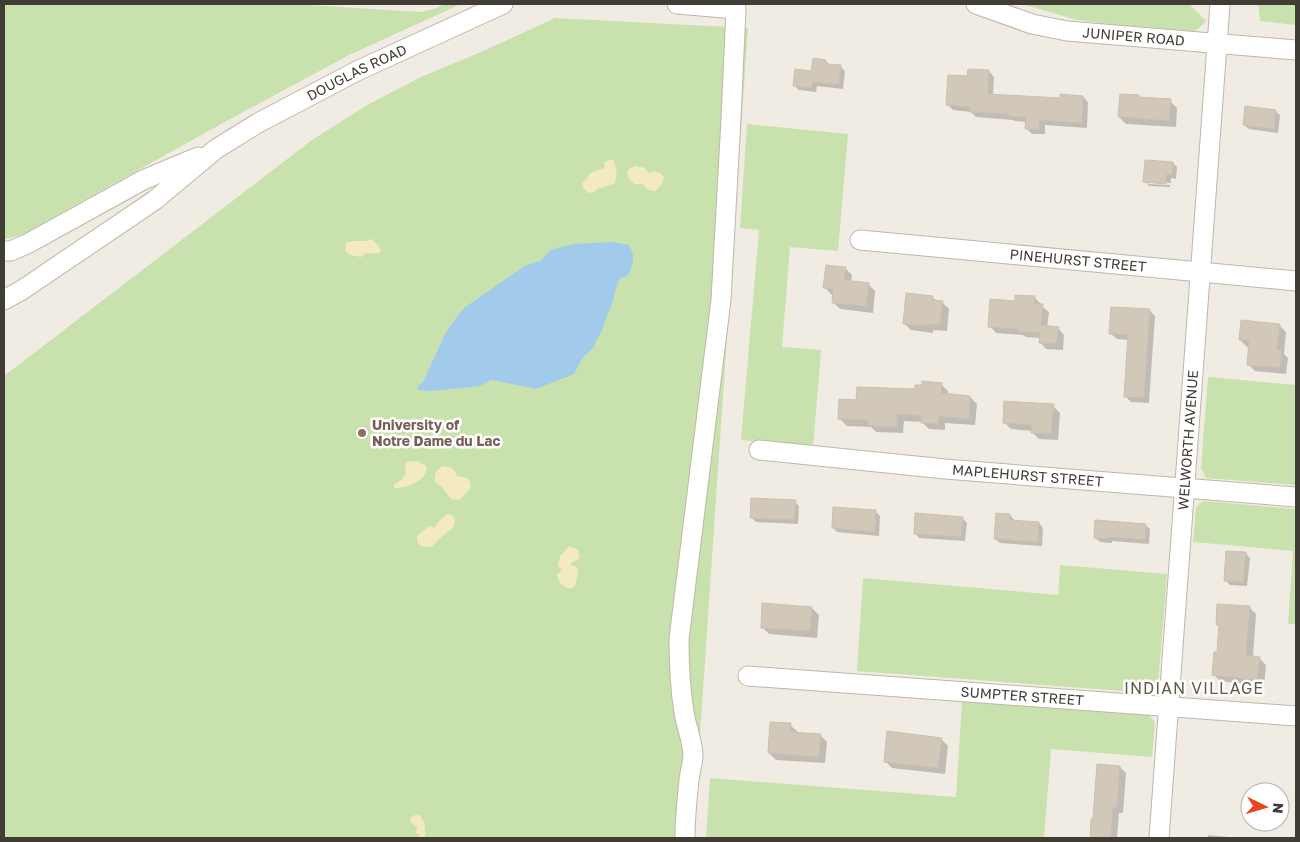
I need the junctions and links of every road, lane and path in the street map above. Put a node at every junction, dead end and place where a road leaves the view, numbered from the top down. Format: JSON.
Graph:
{"nodes":[{"id":1,"x":503,"y":4,"type":"edge"},
{"id":2,"x":677,"y":4,"type":"edge"},
{"id":3,"x":976,"y":4,"type":"edge"},
{"id":4,"x":1220,"y":4,"type":"edge"},
{"id":5,"x":1217,"y":44,"type":"junction"},
{"id":6,"x":1296,"y":50,"type":"edge"},
{"id":7,"x":216,"y":149,"type":"junction"},
{"id":8,"x":860,"y":240,"type":"dead end"},
{"id":9,"x":4,"y":251,"type":"edge"},
{"id":10,"x":1201,"y":272,"type":"junction"},
{"id":11,"x":1296,"y":281,"type":"edge"},
{"id":12,"x":4,"y":300,"type":"edge"},
{"id":13,"x":759,"y":450,"type":"dead end"},
{"id":14,"x":1184,"y":489,"type":"junction"},
{"id":15,"x":1296,"y":497,"type":"edge"},
{"id":16,"x":748,"y":676,"type":"dead end"},
{"id":17,"x":1170,"y":706,"type":"junction"},
{"id":18,"x":1296,"y":716,"type":"edge"},
{"id":19,"x":685,"y":838,"type":"edge"},
{"id":20,"x":1159,"y":838,"type":"edge"}],
"edges":[{"from":1,"to":7,"type":"street","name":"DOUGLAS ROAD"},
{"from":2,"to":19,"type":"street"},
{"from":3,"to":5,"type":"street","name":"JUNIPER ROAD"},
{"from":4,"to":5,"type":"street","name":"WELWORTH AVENUE"},
{"from":5,"to":6,"type":"street","name":"JUNIPER ROAD"},
{"from":5,"to":10,"type":"street","name":"WELWORTH AVENUE"},
{"from":7,"to":9,"type":"street","name":"DOUGLAS ROAD"},
{"from":7,"to":12,"type":"street","name":"DOUGLAS ROAD"},
{"from":8,"to":10,"type":"street","name":"PINEHURST STREET"},
{"from":10,"to":11,"type":"street","name":"PINEHURST STREET"},
{"from":10,"to":14,"type":"street","name":"WELWORTH AVENUE"},
{"from":13,"to":14,"type":"street","name":"MAPLEHURST STREET"},
{"from":14,"to":15,"type":"street","name":"MAPLEHURST STREET"},
{"from":14,"to":17,"type":"street","name":"WELWORTH AVENUE"},
{"from":16,"to":17,"type":"street","name":"SUMPTER STREET"},
{"from":17,"to":18,"type":"street","name":"SUMPTER STREET"},
{"from":17,"to":20,"type":"street","name":"WELWORTH AVENUE"}]}
